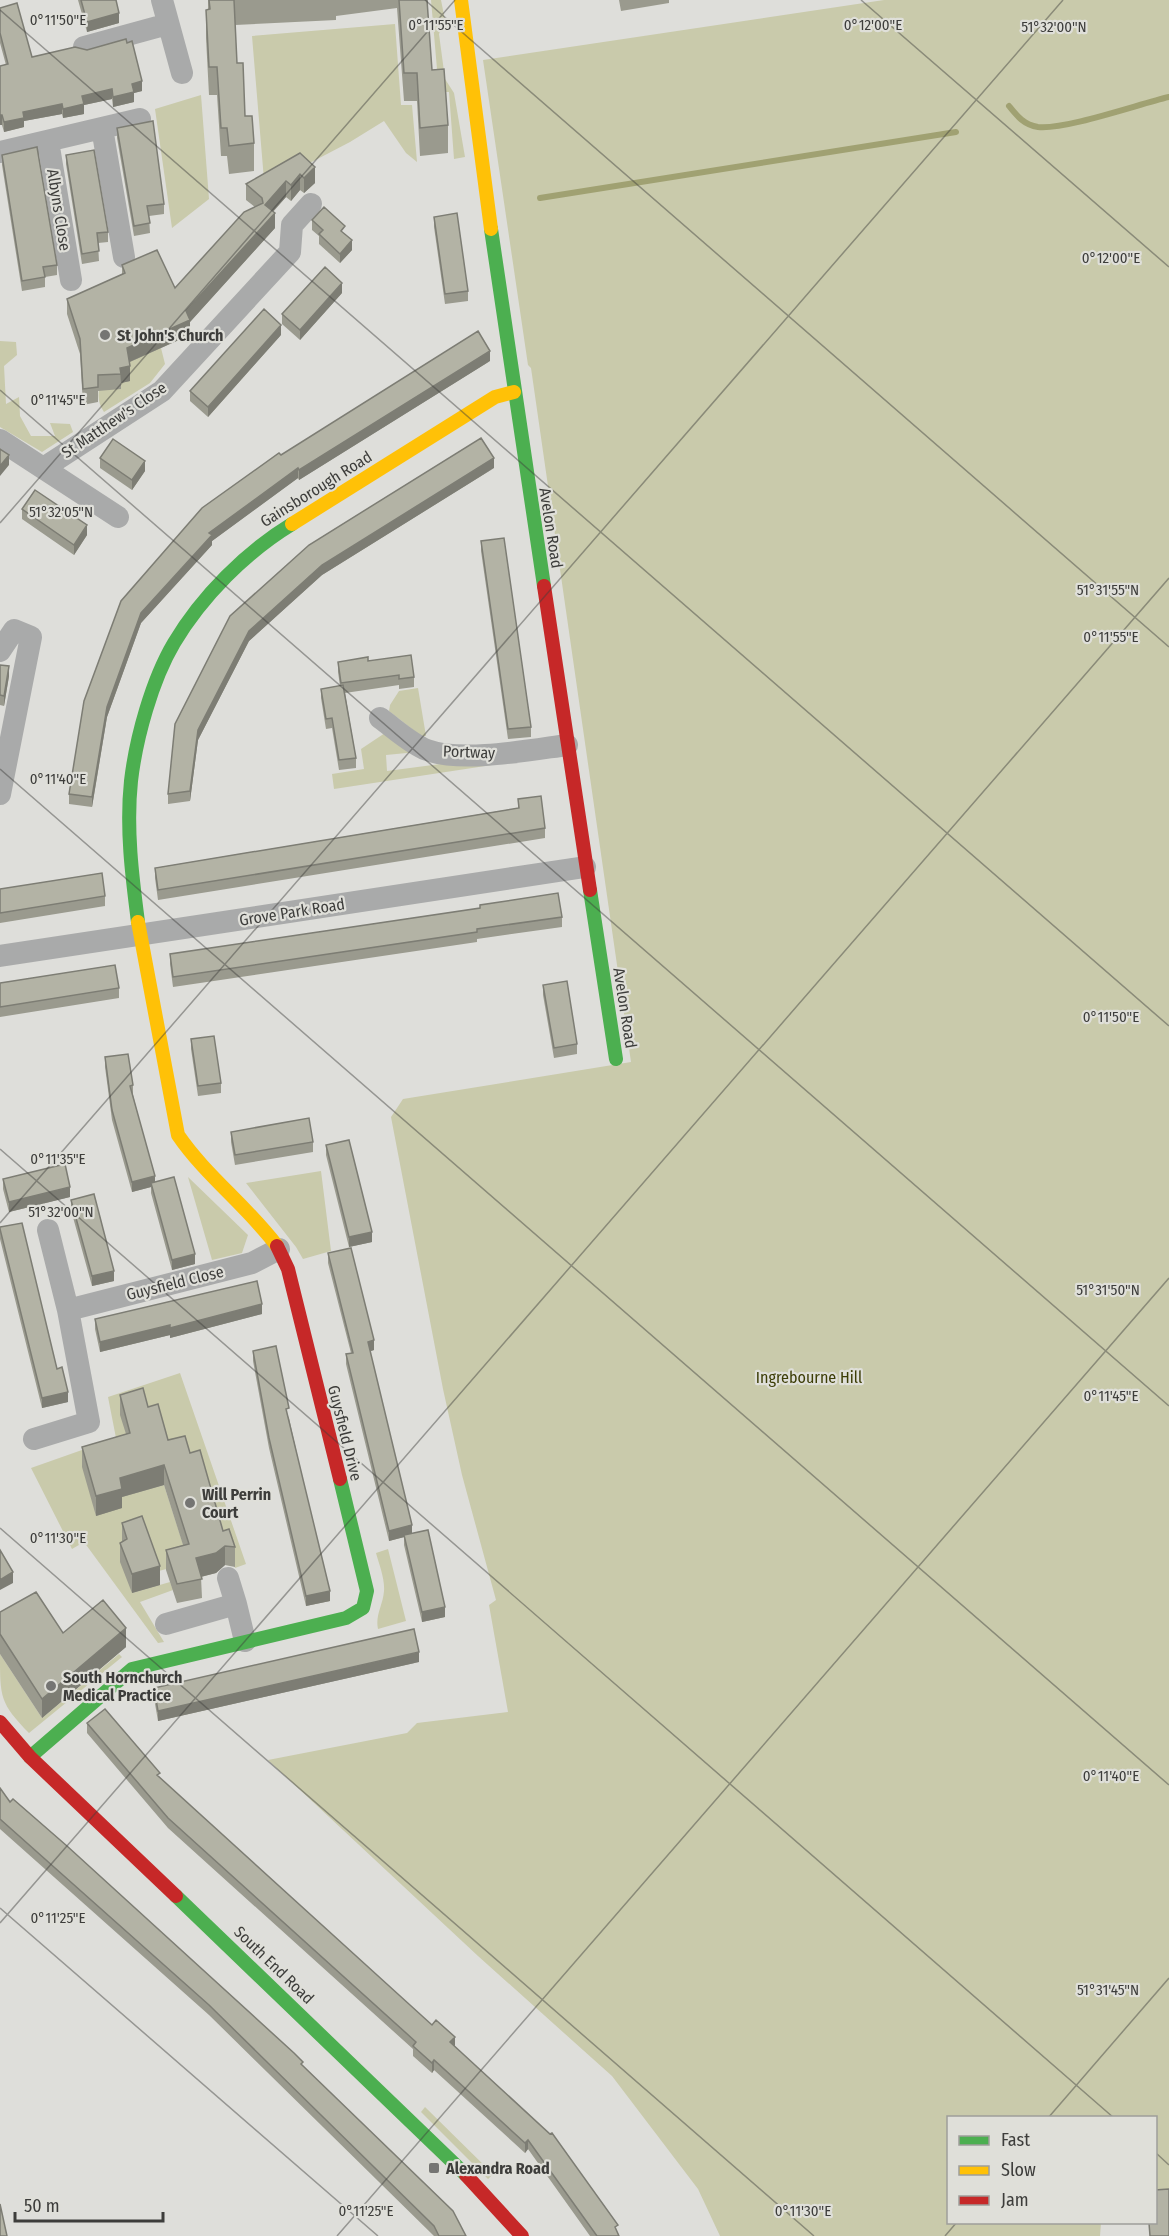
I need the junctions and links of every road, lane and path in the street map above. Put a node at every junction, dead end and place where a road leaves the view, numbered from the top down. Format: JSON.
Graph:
{"nodes":[{"id":1,"x":162,"y":0,"type":"edge"},
{"id":2,"x":461,"y":0,"type":"edge"},
{"id":3,"x":168,"y":24,"type":"junction"},
{"id":4,"x":84,"y":47,"type":"edge"},
{"id":5,"x":182,"y":73,"type":"dead end"},
{"id":6,"x":140,"y":119,"type":"dead end"},
{"id":7,"x":102,"y":128,"type":"junction"},
{"id":8,"x":48,"y":141,"type":"junction"},
{"id":9,"x":0,"y":152,"type":"edge"},
{"id":10,"x":311,"y":204,"type":"dead end"},
{"id":11,"x":124,"y":257,"type":"dead end"},
{"id":12,"x":71,"y":280,"type":"dead end"},
{"id":13,"x":514,"y":392,"type":"junction"},
{"id":14,"x":0,"y":440,"type":"edge"},
{"id":15,"x":45,"y":467,"type":"junction"},
{"id":16,"x":118,"y":517,"type":"dead end"},
{"id":17,"x":0,"y":651,"type":"edge"},
{"id":18,"x":380,"y":718,"type":"dead end"},
{"id":19,"x":567,"y":745,"type":"junction"},
{"id":20,"x":0,"y":794,"type":"edge"},
{"id":21,"x":585,"y":867,"type":"junction"},
{"id":22,"x":141,"y":935,"type":"junction"},
{"id":23,"x":0,"y":956,"type":"edge"},
{"id":24,"x":616,"y":1059,"type":"dead end"},
{"id":25,"x":48,"y":1230,"type":"dead end"},
{"id":26,"x":279,"y":1249,"type":"junction"},
{"id":27,"x":68,"y":1310,"type":"junction"},
{"id":28,"x":34,"y":1439,"type":"dead end"},
{"id":29,"x":228,"y":1578,"type":"dead end"},
{"id":30,"x":236,"y":1604,"type":"junction"},
{"id":31,"x":166,"y":1624,"type":"dead end"},
{"id":32,"x":245,"y":1641,"type":"junction"},
{"id":33,"x":0,"y":1722,"type":"edge"},
{"id":34,"x":30,"y":1757,"type":"junction"},
{"id":35,"x":522,"y":2236,"type":"edge"}],
"edges":[{"from":1,"to":3,"type":"street"},
{"from":2,"to":13,"type":"street","name":"Avelon Road"},
{"from":3,"to":4,"type":"street"},
{"from":3,"to":5,"type":"street"},
{"from":6,"to":7,"type":"street"},
{"from":7,"to":8,"type":"street"},
{"from":7,"to":11,"type":"street"},
{"from":8,"to":9,"type":"street"},
{"from":8,"to":12,"type":"street","name":"Albyns Close"},
{"from":10,"to":15,"type":"street","name":"St Matthew's Close"},
{"from":13,"to":19,"type":"street","name":"Avelon Road"},
{"from":13,"to":22,"type":"street","name":"Gainsborough Road"},
{"from":14,"to":15,"type":"street"},
{"from":15,"to":16,"type":"street"},
{"from":17,"to":20,"type":"street"},
{"from":18,"to":19,"type":"street","name":"Portway"},
{"from":19,"to":21,"type":"street","name":"Avelon Road"},
{"from":21,"to":22,"type":"street","name":"Grove Park Road"},
{"from":21,"to":24,"type":"street","name":"Avelon Road"},
{"from":22,"to":23,"type":"street","name":"Grove Park Road"},
{"from":22,"to":26,"type":"street","name":"Guysfield Drive"},
{"from":25,"to":27,"type":"street"},
{"from":26,"to":27,"type":"street","name":"Guysfield Close"},
{"from":26,"to":32,"type":"street","name":"Guysfield Drive"},
{"from":27,"to":28,"type":"street"},
{"from":29,"to":30,"type":"street"},
{"from":30,"to":31,"type":"street"},
{"from":30,"to":32,"type":"street"},
{"from":32,"to":34,"type":"street","name":"Guysfield Drive"},
{"from":33,"to":34,"type":"street","name":"South End Road"},
{"from":34,"to":35,"type":"street","name":"South End Road"}]}
